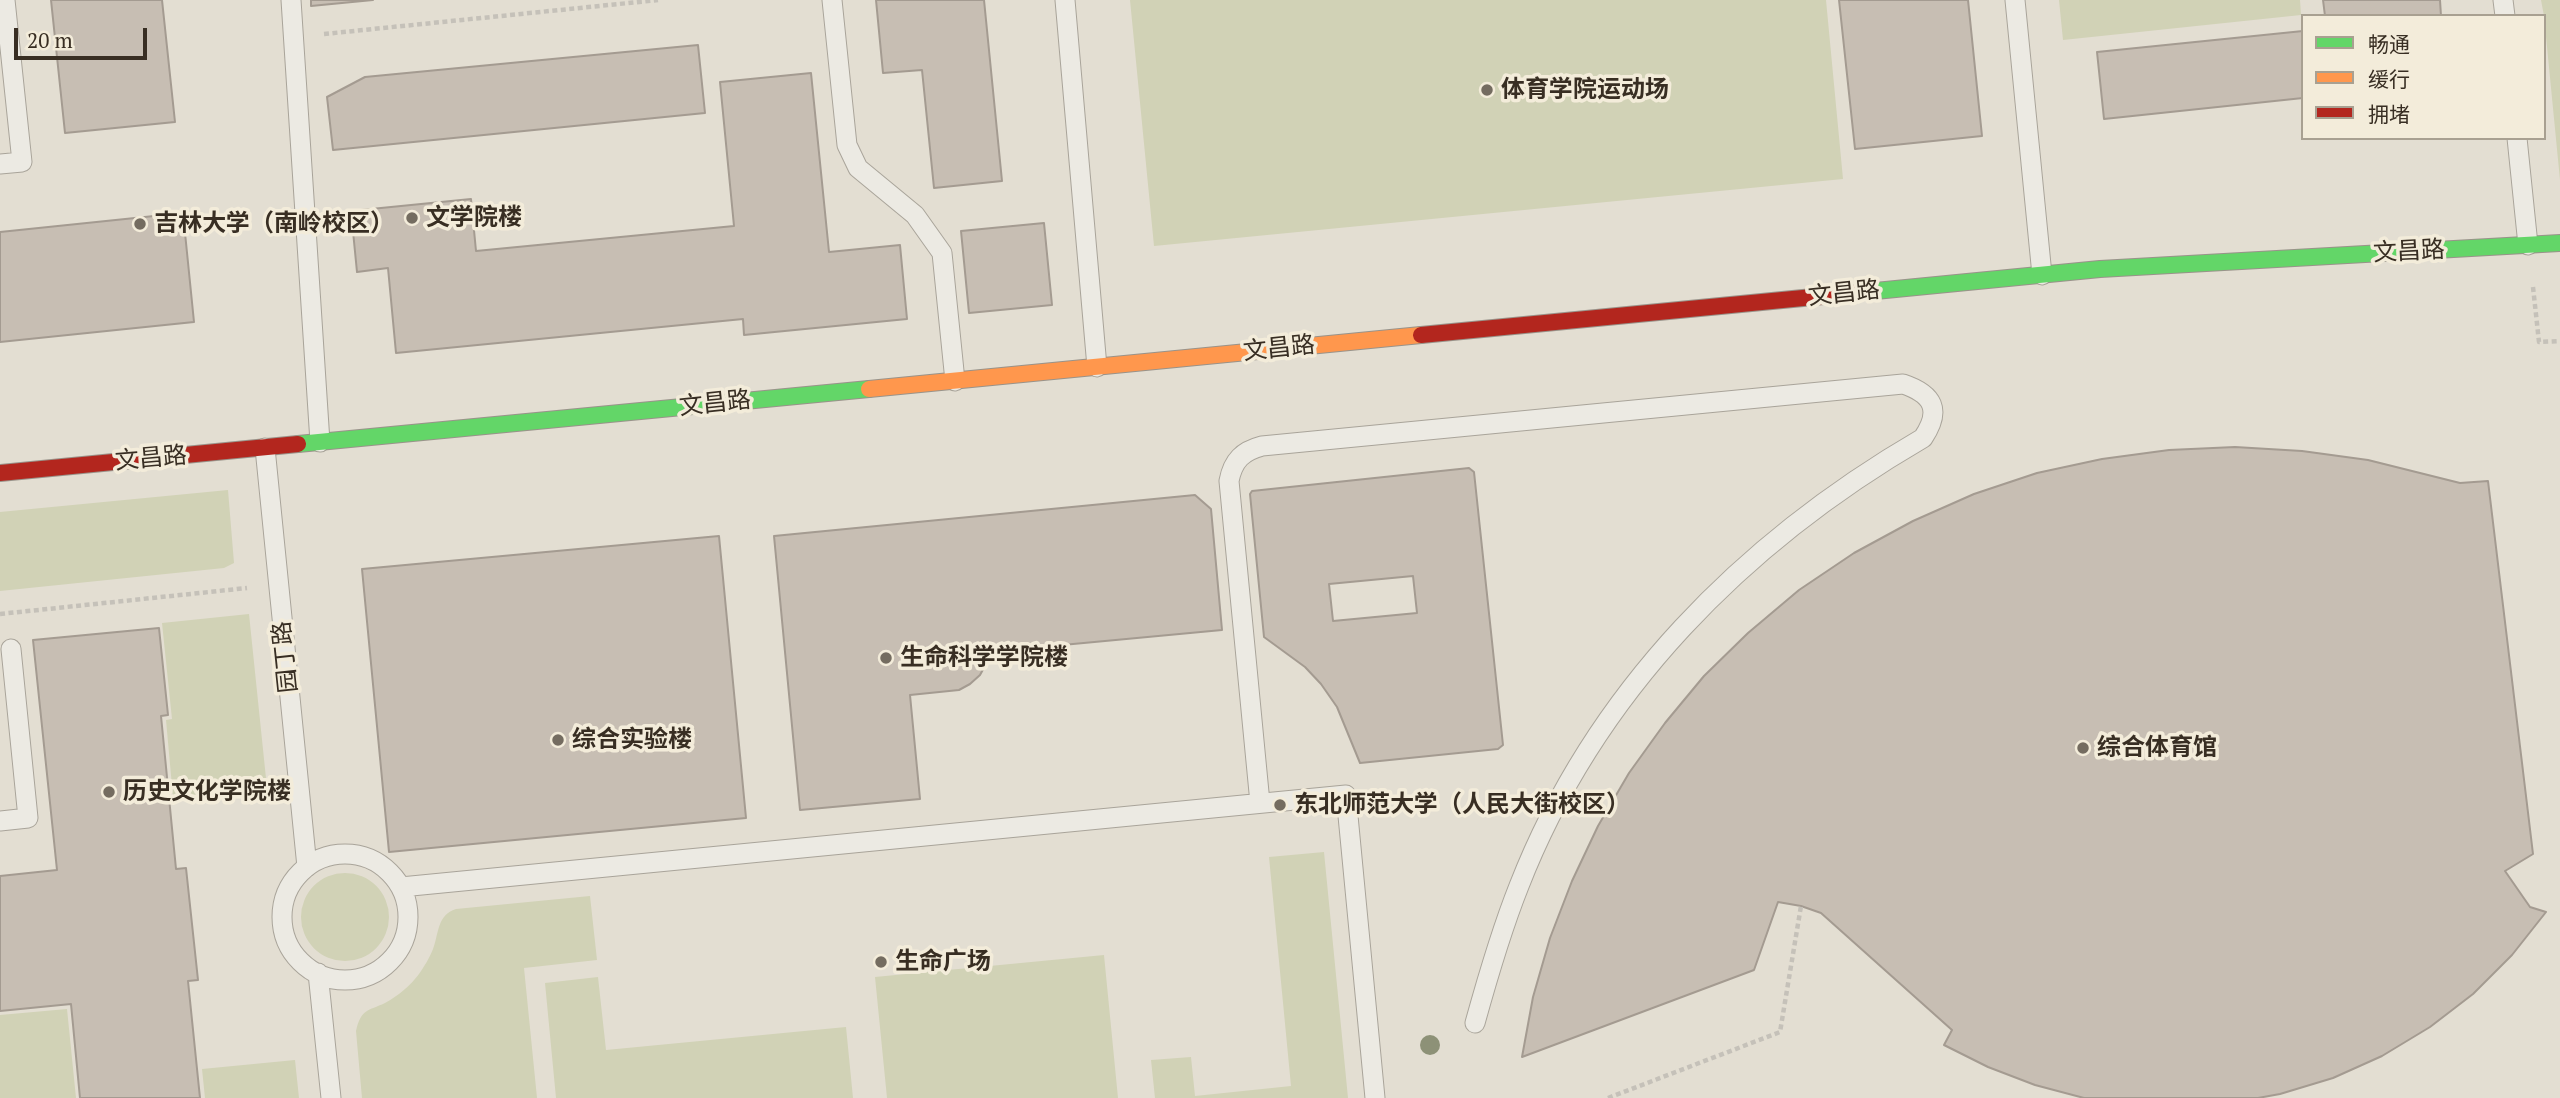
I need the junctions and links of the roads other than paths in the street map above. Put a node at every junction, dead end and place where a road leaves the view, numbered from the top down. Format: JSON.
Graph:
{"nodes":[{"id":1,"x":5,"y":0,"type":"edge"},
{"id":2,"x":291,"y":0,"type":"edge"},
{"id":3,"x":832,"y":0,"type":"edge"},
{"id":4,"x":1065,"y":0,"type":"edge"},
{"id":5,"x":2015,"y":0,"type":"edge"},
{"id":6,"x":2517,"y":140,"type":"edge"},
{"id":7,"x":0,"y":164,"type":"edge"},
{"id":8,"x":2560,"y":243,"type":"edge"},
{"id":9,"x":2528,"y":245,"type":"junction"},
{"id":10,"x":2042,"y":275,"type":"junction"},
{"id":11,"x":1097,"y":367,"type":"junction"},
{"id":12,"x":955,"y":381,"type":"junction"},
{"id":13,"x":320,"y":442,"type":"junction"},
{"id":14,"x":265,"y":448,"type":"junction"},
{"id":15,"x":0,"y":473,"type":"edge"},
{"id":16,"x":11,"y":649,"type":"dead end"},
{"id":17,"x":1260,"y":803,"type":"junction"},
{"id":18,"x":0,"y":821,"type":"edge"},
{"id":19,"x":307,"y":867,"type":"junction"},
{"id":20,"x":401,"y":887,"type":"junction"},
{"id":21,"x":318,"y":973,"type":"junction"},
{"id":22,"x":1475,"y":1023,"type":"dead end"},
{"id":23,"x":331,"y":1098,"type":"edge"},
{"id":24,"x":1375,"y":1098,"type":"edge"}],
"edges":[{"from":1,"to":7,"type":"lane"},
{"from":2,"to":13,"type":"lane"},
{"from":3,"to":12,"type":"lane"},
{"from":4,"to":11,"type":"lane"},
{"from":5,"to":10,"type":"lane"},
{"from":6,"to":9,"type":"lane"},
{"from":8,"to":9,"type":"street","name":"文昌路"},
{"from":9,"to":10,"type":"street","name":"文昌路"},
{"from":10,"to":11,"type":"street","name":"文昌路"},
{"from":11,"to":12,"type":"street","name":"文昌路"},
{"from":12,"to":13,"type":"street","name":"文昌路"},
{"from":13,"to":14,"type":"street","name":"文昌路"},
{"from":14,"to":15,"type":"street","name":"文昌路"},
{"from":14,"to":19,"type":"lane","name":"园丁路"},
{"from":16,"to":18,"type":"lane"},
{"from":17,"to":20,"type":"lane"},
{"from":17,"to":22,"type":"lane"},
{"from":17,"to":24,"type":"lane"},
{"from":19,"to":20,"type":"lane"},
{"from":19,"to":21,"type":"lane"},
{"from":20,"to":21,"type":"lane"},
{"from":21,"to":23,"type":"lane"}]}
